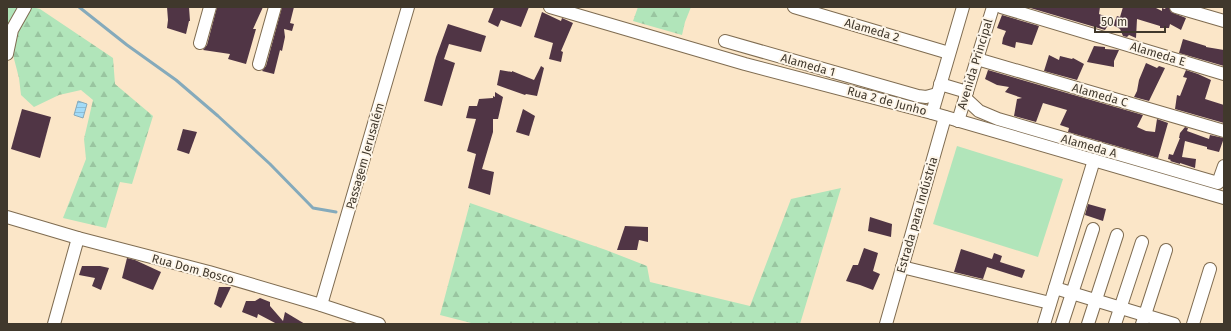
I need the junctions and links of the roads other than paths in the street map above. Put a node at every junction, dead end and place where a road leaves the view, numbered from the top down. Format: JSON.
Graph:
{"nodes":[{"id":1,"x":25,"y":7,"type":"edge"},
{"id":2,"x":210,"y":7,"type":"edge"},
{"id":3,"x":275,"y":7,"type":"edge"},
{"id":4,"x":408,"y":7,"type":"edge"},
{"id":5,"x":550,"y":7,"type":"edge"},
{"id":6,"x":794,"y":7,"type":"edge"},
{"id":7,"x":963,"y":7,"type":"edge"},
{"id":8,"x":993,"y":7,"type":"edge"},
{"id":9,"x":1001,"y":7,"type":"edge"},
{"id":10,"x":1176,"y":7,"type":"edge"},
{"id":11,"x":1224,"y":21,"type":"edge"},
{"id":12,"x":725,"y":41,"type":"dead end"},
{"id":13,"x":200,"y":43,"type":"dead end"},
{"id":14,"x":949,"y":53,"type":"junction"},
{"id":15,"x":7,"y":54,"type":"edge"},
{"id":16,"x":977,"y":59,"type":"junction"},
{"id":17,"x":259,"y":64,"type":"dead end"},
{"id":18,"x":1224,"y":74,"type":"edge"},
{"id":19,"x":939,"y":89,"type":"junction"},
{"id":20,"x":966,"y":95,"type":"junction"},
{"id":21,"x":932,"y":113,"type":"junction"},
{"id":22,"x":945,"y":117,"type":"junction"},
{"id":23,"x":958,"y":121,"type":"junction"},
{"id":24,"x":1224,"y":131,"type":"edge"},
{"id":25,"x":1094,"y":160,"type":"junction"},
{"id":26,"x":1224,"y":166,"type":"edge"},
{"id":27,"x":1224,"y":198,"type":"edge"},
{"id":28,"x":7,"y":217,"type":"edge"},
{"id":29,"x":1092,"y":229,"type":"dead end"},
{"id":30,"x":1117,"y":235,"type":"dead end"},
{"id":31,"x":78,"y":238,"type":"junction"},
{"id":32,"x":1142,"y":242,"type":"dead end"},
{"id":33,"x":1166,"y":250,"type":"dead end"},
{"id":34,"x":902,"y":267,"type":"junction"},
{"id":35,"x":1210,"y":269,"type":"dead end"},
{"id":36,"x":1055,"y":288,"type":"junction"},
{"id":37,"x":1072,"y":294,"type":"junction"},
{"id":38,"x":1096,"y":301,"type":"junction"},
{"id":39,"x":1050,"y":303,"type":"junction"},
{"id":40,"x":322,"y":305,"type":"junction"},
{"id":41,"x":1120,"y":308,"type":"junction"},
{"id":42,"x":887,"y":318,"type":"edge"},
{"id":43,"x":1143,"y":320,"type":"edge"},
{"id":44,"x":54,"y":324,"type":"edge"},
{"id":45,"x":379,"y":324,"type":"edge"},
{"id":46,"x":1044,"y":324,"type":"edge"},
{"id":47,"x":1062,"y":324,"type":"edge"},
{"id":48,"x":1088,"y":324,"type":"edge"},
{"id":49,"x":1116,"y":324,"type":"edge"},
{"id":50,"x":1174,"y":324,"type":"edge"},
{"id":51,"x":1193,"y":324,"type":"edge"}],
"edges":[{"from":1,"to":15,"type":"street"},
{"from":2,"to":13,"type":"street"},
{"from":3,"to":17,"type":"street"},
{"from":4,"to":40,"type":"street","name":"Passagem Jerusalém"},
{"from":5,"to":21,"type":"street","name":"Rua 2 de Junho"},
{"from":6,"to":14,"type":"street","name":"Alameda 2"},
{"from":7,"to":14,"type":"street"},
{"from":8,"to":16,"type":"street","name":"Avenida Principal"},
{"from":9,"to":18,"type":"street","name":"Alameda E"},
{"from":10,"to":11,"type":"street"},
{"from":12,"to":19,"type":"street","name":"Alameda 1"},
{"from":14,"to":19,"type":"street"},
{"from":16,"to":20,"type":"street","name":"Avenida Principal"},
{"from":16,"to":24,"type":"street","name":"Alameda C"},
{"from":19,"to":20,"type":"street"},
{"from":19,"to":21,"type":"street"},
{"from":20,"to":23,"type":"street","name":"Avenida Principal"},
{"from":20,"to":26,"type":"street","name":"Alameda A"},
{"from":21,"to":22,"type":"street","name":"Rua 2 de Junho"},
{"from":22,"to":23,"type":"street","name":"Rua 2 de Junho"},
{"from":22,"to":34,"type":"street","name":"Estrada para Indústria"},
{"from":23,"to":25,"type":"street","name":"Rua 2 de Junho"},
{"from":25,"to":27,"type":"street","name":"Rua 2 de Junho"},
{"from":25,"to":36,"type":"street"},
{"from":28,"to":31,"type":"street","name":"Rua Dom Bosco"},
{"from":29,"to":37,"type":"street"},
{"from":30,"to":38,"type":"street"},
{"from":31,"to":40,"type":"street","name":"Rua Dom Bosco"},
{"from":31,"to":44,"type":"street"},
{"from":32,"to":41,"type":"street"},
{"from":33,"to":43,"type":"street"},
{"from":34,"to":39,"type":"street"},
{"from":34,"to":42,"type":"street","name":"Estrada para Indústria"},
{"from":35,"to":51,"type":"street"},
{"from":36,"to":37,"type":"street"},
{"from":36,"to":39,"type":"street"},
{"from":37,"to":38,"type":"street"},
{"from":37,"to":47,"type":"street"},
{"from":38,"to":41,"type":"street"},
{"from":38,"to":48,"type":"street"},
{"from":39,"to":46,"type":"street"},
{"from":40,"to":45,"type":"street","name":"Rua Dom Bosco"},
{"from":41,"to":43,"type":"street"},
{"from":41,"to":49,"type":"street"},
{"from":43,"to":50,"type":"street"}]}
